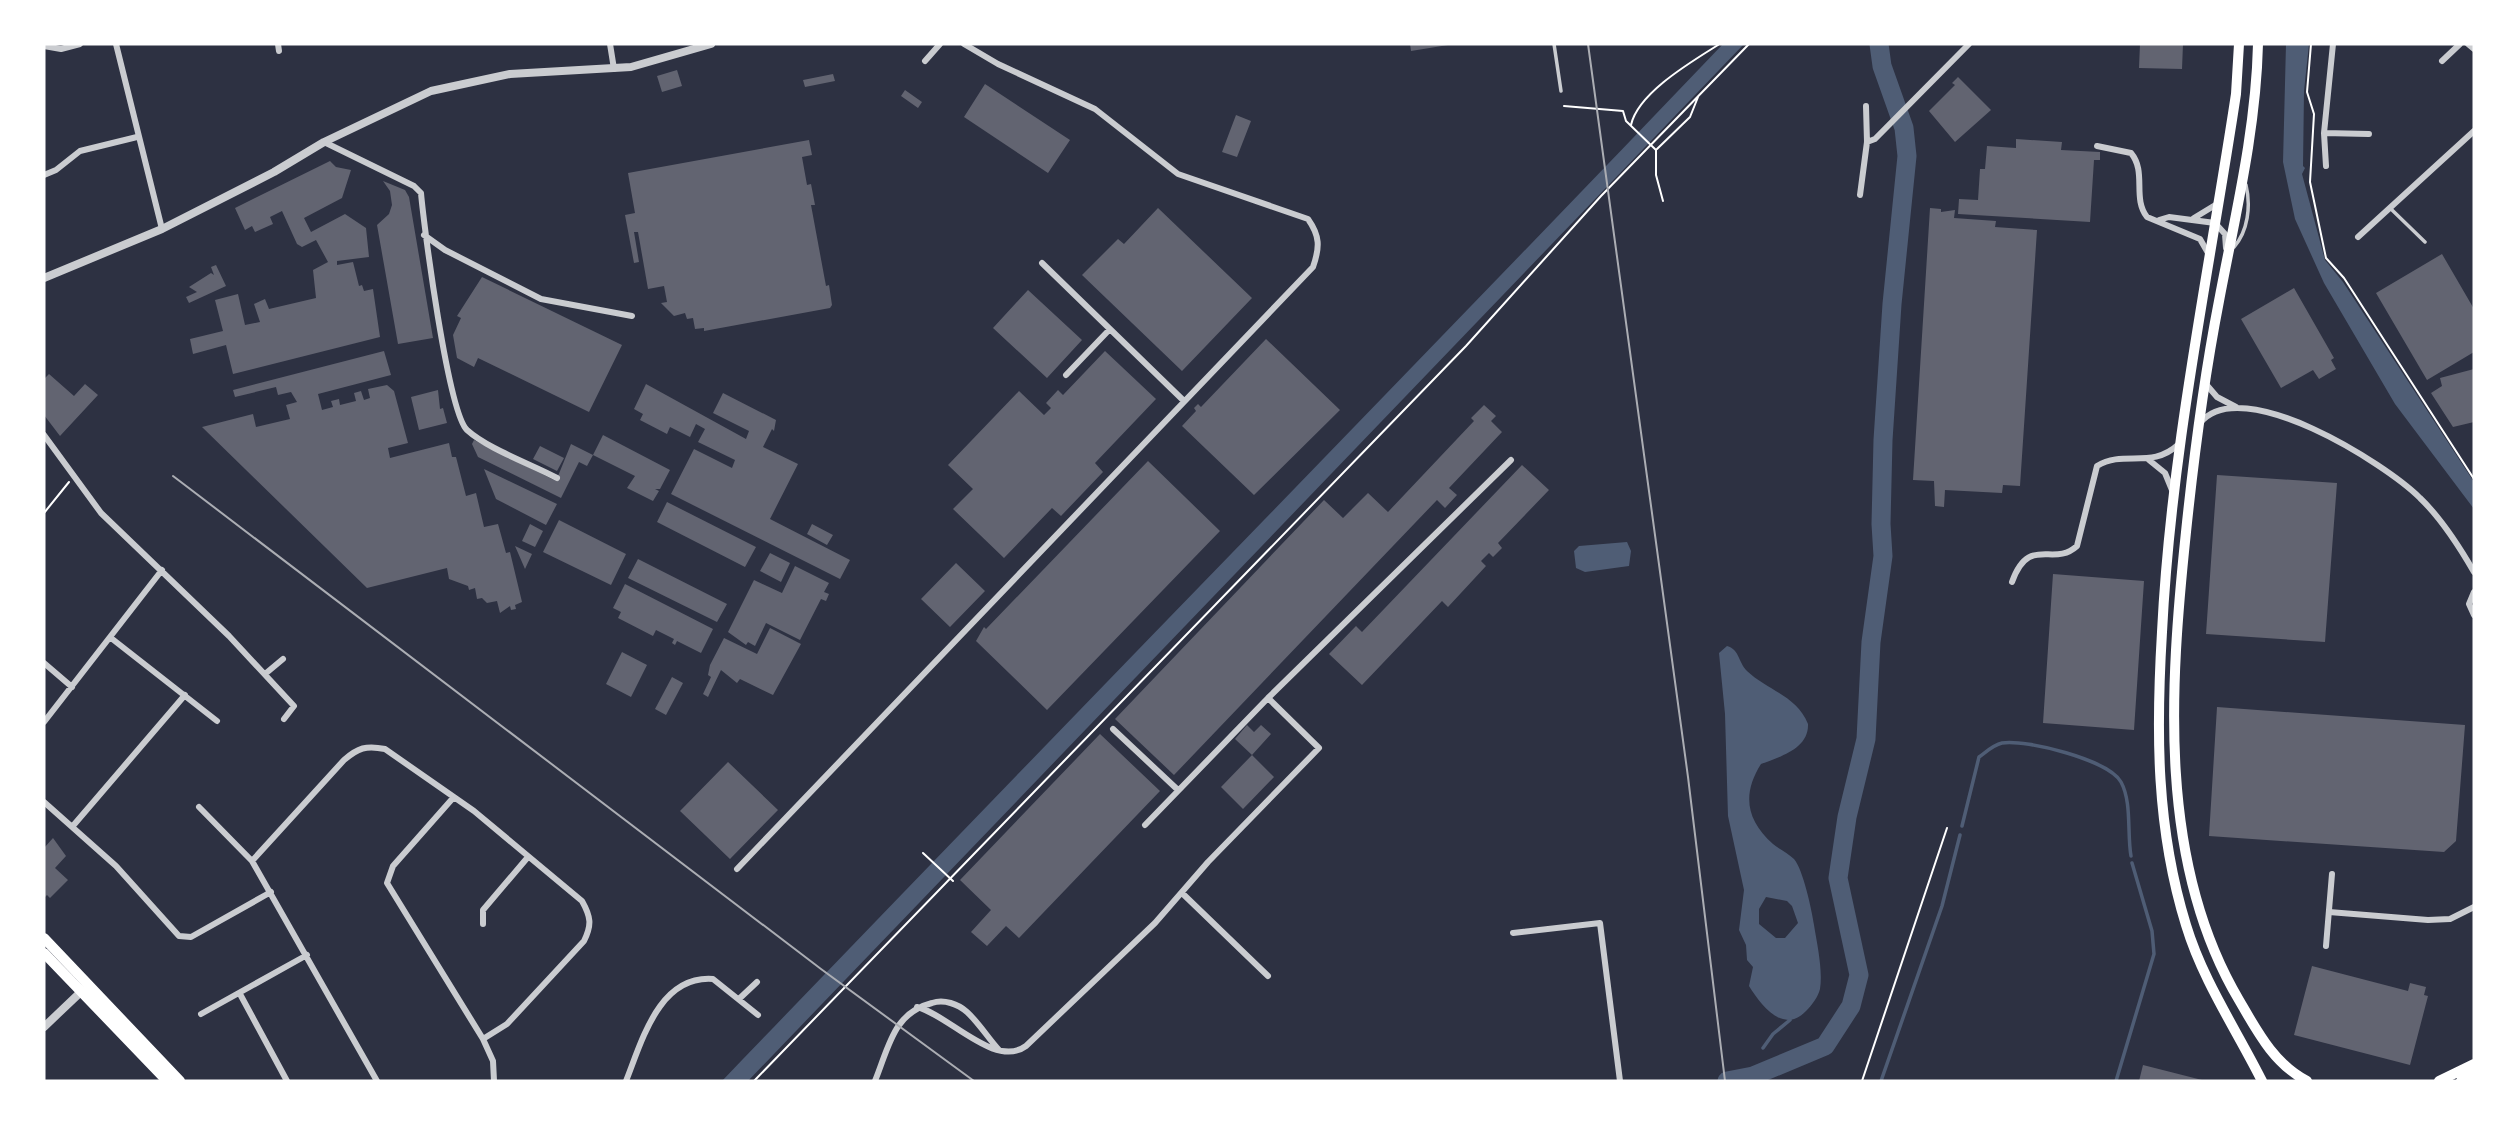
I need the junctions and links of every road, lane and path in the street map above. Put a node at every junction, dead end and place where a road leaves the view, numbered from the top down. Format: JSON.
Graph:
{"nodes":[{"id":1,"x":80,"y":44,"type":"edge"},
{"id":2,"x":116,"y":44,"type":"edge"},
{"id":3,"x":610,"y":44,"type":"edge"},
{"id":4,"x":711,"y":44,"type":"edge"},
{"id":5,"x":940,"y":44,"type":"edge"},
{"id":6,"x":964,"y":44,"type":"edge"},
{"id":7,"x":1554,"y":44,"type":"edge"},
{"id":8,"x":1749,"y":44,"type":"edge"},
{"id":9,"x":1969,"y":44,"type":"edge"},
{"id":10,"x":2239,"y":44,"type":"edge"},
{"id":11,"x":2258,"y":44,"type":"edge"},
{"id":12,"x":2311,"y":44,"type":"edge"},
{"id":13,"x":2333,"y":44,"type":"edge"},
{"id":14,"x":2460,"y":44,"type":"edge"},
{"id":15,"x":2468,"y":44,"type":"edge"},
{"id":16,"x":1718,"y":45,"type":"edge"},
{"id":17,"x":44,"y":46,"type":"edge"},
{"id":18,"x":2474,"y":49,"type":"edge"},
{"id":19,"x":925,"y":61,"type":"dead end"},
{"id":20,"x":2442,"y":61,"type":"dead end"},
{"id":21,"x":614,"y":69,"type":"junction"},
{"id":22,"x":1562,"y":91,"type":"dead end"},
{"id":23,"x":1698,"y":96,"type":"junction"},
{"id":24,"x":1564,"y":106,"type":"dead end"},
{"id":25,"x":1866,"y":106,"type":"dead end"},
{"id":26,"x":1631,"y":126,"type":"junction"},
{"id":27,"x":2474,"y":131,"type":"edge"},
{"id":28,"x":2324,"y":133,"type":"junction"},
{"id":29,"x":2369,"y":134,"type":"dead end"},
{"id":30,"x":137,"y":137,"type":"junction"},
{"id":31,"x":324,"y":142,"type":"junction"},
{"id":32,"x":1867,"y":142,"type":"junction"},
{"id":33,"x":2097,"y":146,"type":"dead end"},
{"id":34,"x":1657,"y":150,"type":"junction"},
{"id":35,"x":2326,"y":166,"type":"dead end"},
{"id":36,"x":44,"y":175,"type":"edge"},
{"id":37,"x":1860,"y":195,"type":"dead end"},
{"id":38,"x":1663,"y":201,"type":"dead end"},
{"id":39,"x":2218,"y":203,"type":"junction"},
{"id":40,"x":2391,"y":209,"type":"junction"},
{"id":41,"x":2192,"y":219,"type":"junction"},
{"id":42,"x":2157,"y":220,"type":"junction"},
{"id":43,"x":2215,"y":223,"type":"junction"},
{"id":44,"x":162,"y":229,"type":"junction"},
{"id":45,"x":424,"y":235,"type":"junction"},
{"id":46,"x":2358,"y":237,"type":"dead end"},
{"id":47,"x":2425,"y":242,"type":"dead end"},
{"id":48,"x":2209,"y":258,"type":"junction"},
{"id":49,"x":1042,"y":263,"type":"dead end"},
{"id":50,"x":2227,"y":266,"type":"junction"},
{"id":51,"x":44,"y":278,"type":"edge"},
{"id":52,"x":632,"y":316,"type":"dead end"},
{"id":53,"x":1110,"y":329,"type":"junction"},
{"id":54,"x":1066,"y":375,"type":"dead end"},
{"id":55,"x":2205,"y":383,"type":"junction"},
{"id":56,"x":1184,"y":401,"type":"junction"},
{"id":57,"x":2238,"y":408,"type":"junction"},
{"id":58,"x":2199,"y":425,"type":"junction"},
{"id":59,"x":44,"y":435,"type":"edge"},
{"id":60,"x":2179,"y":444,"type":"junction"},
{"id":61,"x":1511,"y":460,"type":"dead end"},
{"id":62,"x":2148,"y":460,"type":"junction"},
{"id":63,"x":74,"y":476,"type":"junction"},
{"id":64,"x":558,"y":478,"type":"dead end"},
{"id":65,"x":2474,"y":479,"type":"edge"},
{"id":66,"x":2173,"y":494,"type":"junction"},
{"id":67,"x":44,"y":513,"type":"edge"},
{"id":68,"x":162,"y":570,"type":"junction"},
{"id":69,"x":2474,"y":572,"type":"edge"},
{"id":70,"x":2012,"y":582,"type":"dead end"},
{"id":71,"x":2474,"y":592,"type":"edge"},
{"id":72,"x":2474,"y":615,"type":"edge"},
{"id":73,"x":111,"y":638,"type":"junction"},
{"id":74,"x":283,"y":659,"type":"dead end"},
{"id":75,"x":44,"y":663,"type":"edge"},
{"id":76,"x":265,"y":674,"type":"junction"},
{"id":77,"x":72,"y":687,"type":"junction"},
{"id":78,"x":184,"y":695,"type":"junction"},
{"id":79,"x":1268,"y":698,"type":"junction"},
{"id":80,"x":284,"y":719,"type":"dead end"},
{"id":81,"x":218,"y":721,"type":"dead end"},
{"id":82,"x":44,"y":722,"type":"edge"},
{"id":83,"x":1113,"y":729,"type":"dead end"},
{"id":84,"x":1178,"y":790,"type":"junction"},
{"id":85,"x":453,"y":798,"type":"junction"},
{"id":86,"x":44,"y":802,"type":"edge"},
{"id":87,"x":199,"y":807,"type":"dead end"},
{"id":88,"x":1145,"y":825,"type":"dead end"},
{"id":89,"x":72,"y":827,"type":"junction"},
{"id":90,"x":1947,"y":828,"type":"dead end"},
{"id":91,"x":923,"y":853,"type":"dead end"},
{"id":92,"x":528,"y":857,"type":"junction"},
{"id":93,"x":252,"y":862,"type":"junction"},
{"id":94,"x":737,"y":869,"type":"dead end"},
{"id":95,"x":2332,"y":874,"type":"dead end"},
{"id":96,"x":953,"y":881,"type":"dead end"},
{"id":97,"x":271,"y":892,"type":"junction"},
{"id":98,"x":1182,"y":893,"type":"junction"},
{"id":99,"x":2474,"y":907,"type":"edge"},
{"id":100,"x":2329,"y":912,"type":"junction"},
{"id":101,"x":482,"y":924,"type":"dead end"},
{"id":102,"x":1513,"y":933,"type":"dead end"},
{"id":103,"x":44,"y":937,"type":"edge"},
{"id":104,"x":2326,"y":946,"type":"dead end"},
{"id":105,"x":44,"y":953,"type":"edge"},
{"id":106,"x":307,"y":955,"type":"junction"},
{"id":107,"x":681,"y":972,"type":"dead end"},
{"id":108,"x":1268,"y":976,"type":"dead end"},
{"id":109,"x":687,"y":981,"type":"junction"},
{"id":110,"x":757,"y":982,"type":"dead end"},
{"id":111,"x":85,"y":987,"type":"junction"},
{"id":112,"x":240,"y":994,"type":"junction"},
{"id":113,"x":740,"y":998,"type":"junction"},
{"id":114,"x":917,"y":1007,"type":"junction"},
{"id":115,"x":201,"y":1014,"type":"dead end"},
{"id":116,"x":758,"y":1015,"type":"dead end"},
{"id":117,"x":44,"y":1027,"type":"edge"},
{"id":118,"x":483,"y":1039,"type":"junction"},
{"id":119,"x":1001,"y":1053,"type":"junction"},
{"id":120,"x":2474,"y":1064,"type":"edge"},
{"id":121,"x":2474,"y":1074,"type":"edge"},
{"id":122,"x":167,"y":1081,"type":"edge"},
{"id":123,"x":180,"y":1081,"type":"edge"},
{"id":124,"x":287,"y":1081,"type":"edge"},
{"id":125,"x":377,"y":1081,"type":"edge"},
{"id":126,"x":494,"y":1081,"type":"edge"},
{"id":127,"x":626,"y":1081,"type":"edge"},
{"id":128,"x":754,"y":1081,"type":"edge"},
{"id":129,"x":875,"y":1081,"type":"edge"},
{"id":130,"x":1620,"y":1081,"type":"edge"},
{"id":131,"x":1862,"y":1081,"type":"edge"},
{"id":132,"x":2262,"y":1081,"type":"edge"},
{"id":133,"x":2308,"y":1081,"type":"edge"},
{"id":134,"x":2439,"y":1081,"type":"edge"},
{"id":135,"x":2461,"y":1081,"type":"edge"}],
"edges":[{"from":1,"to":17,"type":"street"},
{"from":2,"to":30,"type":"street"},
{"from":3,"to":21,"type":"street"},
{"from":4,"to":21,"type":"street"},
{"from":5,"to":19,"type":"street"},
{"from":6,"to":56,"type":"street"},
{"from":7,"to":22,"type":"lane"},
{"from":8,"to":23,"type":"path"},
{"from":9,"to":32,"type":"street"},
{"from":10,"to":39,"type":"main road"},
{"from":11,"to":50,"type":"main road"},
{"from":12,"to":65,"type":"path"},
{"from":13,"to":28,"type":"street"},
{"from":14,"to":20,"type":"street"},
{"from":15,"to":18,"type":"street"},
{"from":16,"to":26,"type":"path"},
{"from":21,"to":31,"type":"street"},
{"from":23,"to":34,"type":"path"},
{"from":23,"to":128,"type":"path"},
{"from":24,"to":26,"type":"path"},
{"from":25,"to":32,"type":"street"},
{"from":26,"to":34,"type":"path"},
{"from":27,"to":40,"type":"street"},
{"from":28,"to":29,"type":"street"},
{"from":28,"to":35,"type":"street"},
{"from":30,"to":36,"type":"street"},
{"from":30,"to":44,"type":"street"},
{"from":31,"to":44,"type":"street"},
{"from":31,"to":45,"type":"street"},
{"from":32,"to":37,"type":"street"},
{"from":33,"to":42,"type":"street"},
{"from":34,"to":38,"type":"path"},
{"from":39,"to":41,"type":"street"},
{"from":39,"to":43,"type":"main road"},
{"from":40,"to":46,"type":"street"},
{"from":40,"to":47,"type":"lane"},
{"from":41,"to":42,"type":"street"},
{"from":41,"to":43,"type":"street"},
{"from":42,"to":48,"type":"street"},
{"from":43,"to":48,"type":"main road"},
{"from":43,"to":50,"type":"street"},
{"from":44,"to":51,"type":"street"},
{"from":45,"to":52,"type":"street"},
{"from":45,"to":64,"type":"street"},
{"from":48,"to":60,"type":"main road"},
{"from":49,"to":53,"type":"street"},
{"from":50,"to":55,"type":"main road"},
{"from":53,"to":54,"type":"street"},
{"from":53,"to":56,"type":"street"},
{"from":55,"to":57,"type":"street"},
{"from":55,"to":58,"type":"main road"},
{"from":56,"to":94,"type":"street"},
{"from":57,"to":58,"type":"street"},
{"from":57,"to":69,"type":"street"},
{"from":58,"to":133,"type":"main road"},
{"from":59,"to":63,"type":"street"},
{"from":60,"to":62,"type":"street"},
{"from":60,"to":66,"type":"main road"},
{"from":61,"to":79,"type":"street"},
{"from":62,"to":66,"type":"street"},
{"from":62,"to":70,"type":"street"},
{"from":63,"to":67,"type":"path"},
{"from":63,"to":68,"type":"street"},
{"from":66,"to":132,"type":"main road"},
{"from":68,"to":73,"type":"street"},
{"from":68,"to":76,"type":"street"},
{"from":71,"to":72,"type":"street"},
{"from":73,"to":77,"type":"street"},
{"from":73,"to":78,"type":"street"},
{"from":74,"to":76,"type":"street"},
{"from":75,"to":77,"type":"street"},
{"from":76,"to":80,"type":"street"},
{"from":77,"to":82,"type":"street"},
{"from":78,"to":81,"type":"street"},
{"from":78,"to":89,"type":"street"},
{"from":79,"to":84,"type":"street"},
{"from":79,"to":98,"type":"street"},
{"from":83,"to":84,"type":"street"},
{"from":84,"to":88,"type":"street"},
{"from":85,"to":92,"type":"street"},
{"from":85,"to":93,"type":"street"},
{"from":85,"to":118,"type":"street"},
{"from":86,"to":89,"type":"street"},
{"from":87,"to":93,"type":"street"},
{"from":89,"to":97,"type":"street"},
{"from":90,"to":131,"type":"path"},
{"from":91,"to":96,"type":"path"},
{"from":92,"to":101,"type":"street"},
{"from":92,"to":118,"type":"street"},
{"from":93,"to":97,"type":"street"},
{"from":95,"to":100,"type":"street"},
{"from":97,"to":106,"type":"street"},
{"from":98,"to":108,"type":"street"},
{"from":98,"to":119,"type":"street"},
{"from":99,"to":100,"type":"street"},
{"from":100,"to":104,"type":"street"},
{"from":102,"to":130,"type":"street"},
{"from":103,"to":111,"type":"main road"},
{"from":105,"to":111,"type":"main road"},
{"from":106,"to":112,"type":"street"},
{"from":106,"to":125,"type":"street"},
{"from":107,"to":109,"type":"street"},
{"from":109,"to":113,"type":"street"},
{"from":109,"to":127,"type":"street"},
{"from":110,"to":113,"type":"street"},
{"from":111,"to":117,"type":"street"},
{"from":111,"to":122,"type":"main road"},
{"from":111,"to":123,"type":"main road"},
{"from":112,"to":115,"type":"street"},
{"from":112,"to":124,"type":"street"},
{"from":113,"to":116,"type":"street"},
{"from":114,"to":119,"type":"street"},
{"from":114,"to":119,"type":"street"},
{"from":114,"to":129,"type":"street"},
{"from":118,"to":126,"type":"street"},
{"from":120,"to":134,"type":"main road"},
{"from":121,"to":135,"type":"main road"}]}
